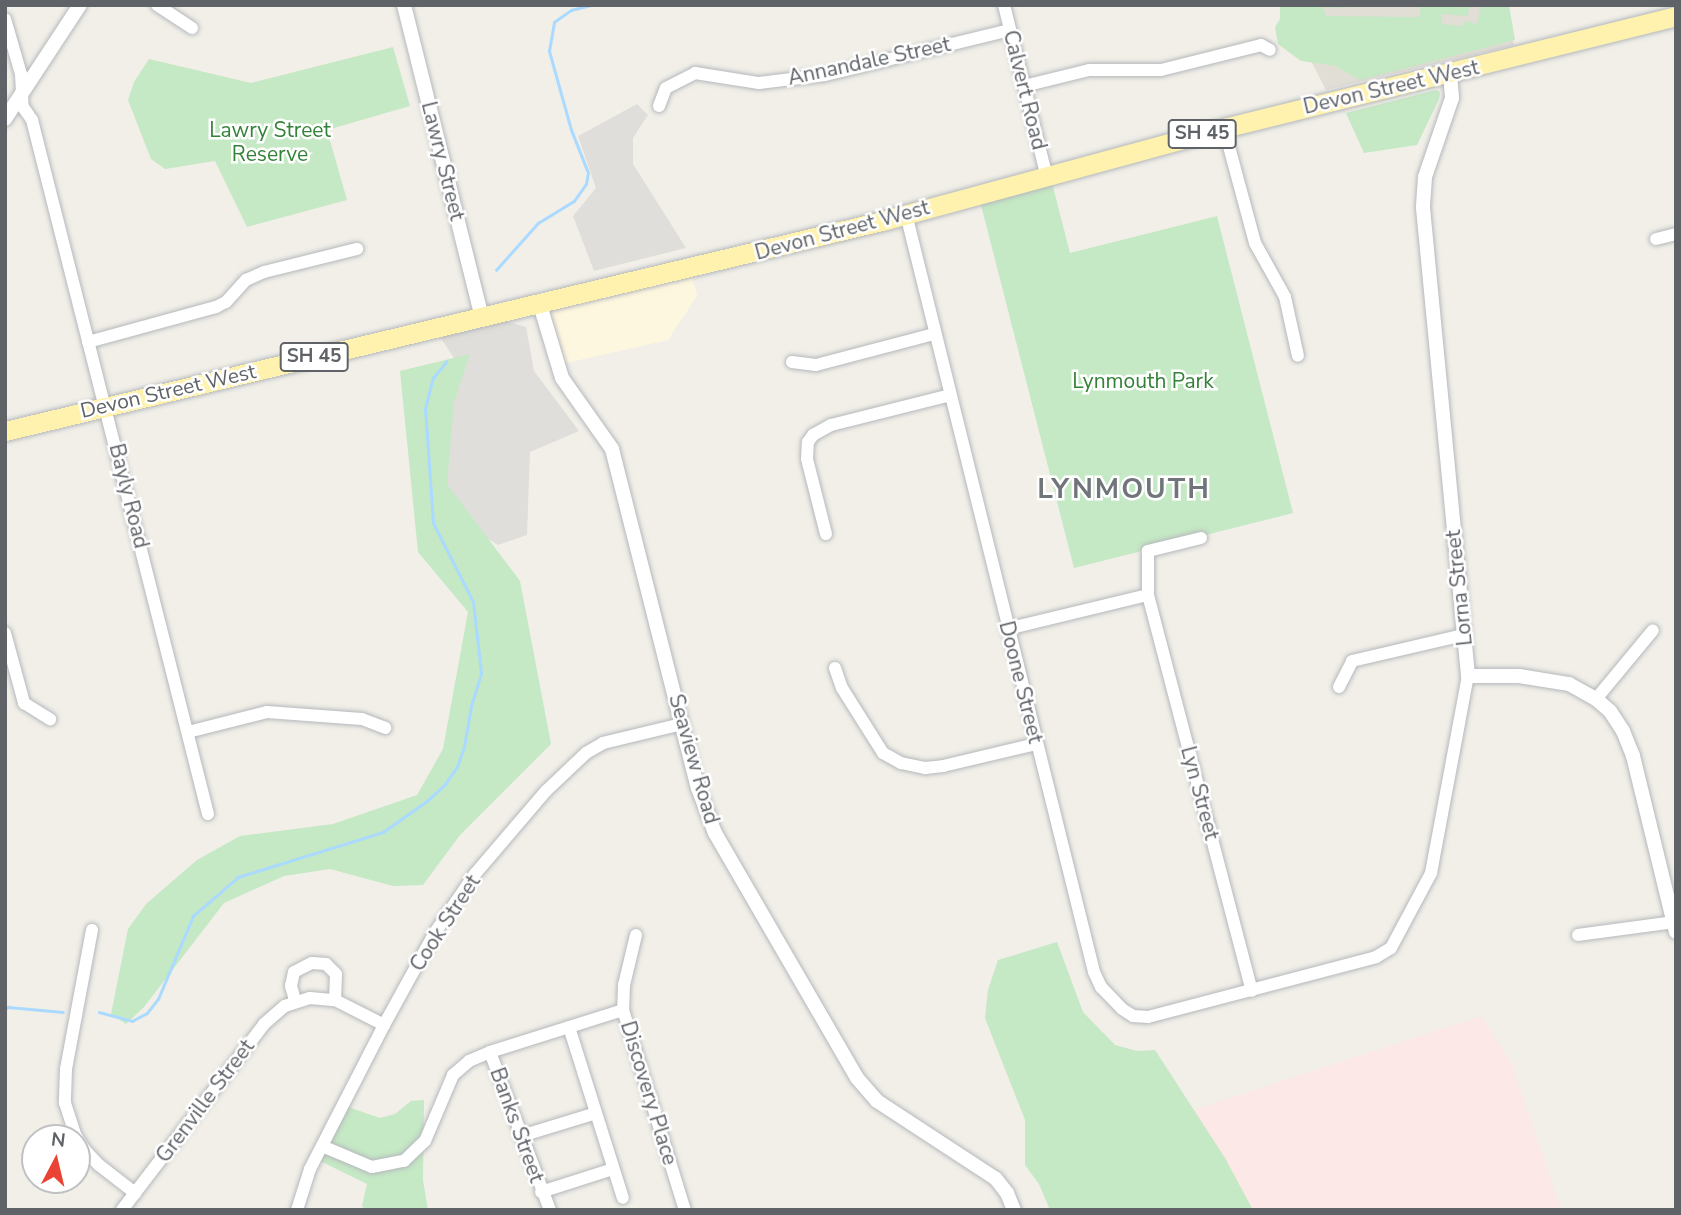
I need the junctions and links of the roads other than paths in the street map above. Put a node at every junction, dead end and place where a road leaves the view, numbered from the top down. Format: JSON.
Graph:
{"nodes":[{"id":1,"x":80,"y":5,"type":"edge"},
{"id":2,"x":157,"y":5,"type":"edge"},
{"id":3,"x":404,"y":5,"type":"edge"},
{"id":4,"x":1004,"y":5,"type":"edge"},
{"id":5,"x":1676,"y":16,"type":"edge"},
{"id":6,"x":5,"y":19,"type":"edge"},
{"id":7,"x":192,"y":28,"type":"dead end"},
{"id":8,"x":1010,"y":30,"type":"junction"},
{"id":9,"x":1270,"y":50,"type":"dead end"},
{"id":10,"x":1450,"y":74,"type":"junction"},
{"id":11,"x":1024,"y":86,"type":"junction"},
{"id":12,"x":23,"y":93,"type":"junction"},
{"id":13,"x":659,"y":106,"type":"dead end"},
{"id":14,"x":5,"y":119,"type":"edge"},
{"id":15,"x":1224,"y":128,"type":"junction"},
{"id":16,"x":1046,"y":174,"type":"junction"},
{"id":17,"x":906,"y":214,"type":"junction"},
{"id":18,"x":1676,"y":234,"type":"edge"},
{"id":19,"x":1656,"y":239,"type":"dead end"},
{"id":20,"x":357,"y":249,"type":"dead end"},
{"id":21,"x":540,"y":305,"type":"junction"},
{"id":22,"x":482,"y":318,"type":"junction"},
{"id":23,"x":934,"y":334,"type":"junction"},
{"id":24,"x":88,"y":342,"type":"junction"},
{"id":25,"x":1298,"y":356,"type":"dead end"},
{"id":26,"x":792,"y":362,"type":"dead end"},
{"id":27,"x":950,"y":395,"type":"junction"},
{"id":28,"x":106,"y":406,"type":"junction"},
{"id":29,"x":5,"y":430,"type":"edge"},
{"id":30,"x":826,"y":534,"type":"dead end"},
{"id":31,"x":1201,"y":538,"type":"dead end"},
{"id":32,"x":1148,"y":595,"type":"junction"},
{"id":33,"x":1007,"y":629,"type":"junction"},
{"id":34,"x":1653,"y":631,"type":"dead end"},
{"id":35,"x":5,"y":633,"type":"edge"},
{"id":36,"x":1464,"y":635,"type":"junction"},
{"id":37,"x":835,"y":668,"type":"dead end"},
{"id":38,"x":1468,"y":676,"type":"junction"},
{"id":39,"x":1339,"y":687,"type":"dead end"},
{"id":40,"x":1596,"y":698,"type":"junction"},
{"id":41,"x":50,"y":719,"type":"dead end"},
{"id":42,"x":682,"y":723,"type":"junction"},
{"id":43,"x":385,"y":728,"type":"dead end"},
{"id":44,"x":188,"y":732,"type":"junction"},
{"id":45,"x":1036,"y":744,"type":"junction"},
{"id":46,"x":208,"y":814,"type":"dead end"},
{"id":47,"x":1675,"y":927,"type":"edge"},
{"id":48,"x":92,"y":930,"type":"dead end"},
{"id":49,"x":636,"y":935,"type":"dead end"},
{"id":50,"x":1578,"y":935,"type":"dead end"},
{"id":51,"x":1252,"y":991,"type":"junction"},
{"id":52,"x":296,"y":1000,"type":"junction"},
{"id":53,"x":335,"y":1000,"type":"junction"},
{"id":54,"x":622,"y":1010,"type":"junction"},
{"id":55,"x":384,"y":1026,"type":"junction"},
{"id":56,"x":569,"y":1027,"type":"junction"},
{"id":57,"x":490,"y":1052,"type":"junction"},
{"id":58,"x":596,"y":1113,"type":"junction"},
{"id":59,"x":521,"y":1136,"type":"junction"},
{"id":60,"x":322,"y":1146,"type":"junction"},
{"id":61,"x":613,"y":1169,"type":"junction"},
{"id":62,"x":541,"y":1192,"type":"junction"},
{"id":63,"x":135,"y":1193,"type":"junction"},
{"id":64,"x":623,"y":1198,"type":"dead end"},
{"id":65,"x":122,"y":1210,"type":"edge"},
{"id":66,"x":297,"y":1210,"type":"edge"},
{"id":67,"x":550,"y":1210,"type":"edge"},
{"id":68,"x":685,"y":1210,"type":"edge"},
{"id":69,"x":1014,"y":1210,"type":"edge"}],
"edges":[{"from":1,"to":12,"type":"street"},
{"from":2,"to":7,"type":"street"},
{"from":3,"to":22,"type":"street","name":"Lawry Street"},
{"from":4,"to":8,"type":"street","name":"Calvert Road"},
{"from":5,"to":10,"type":"main road","name":"Devon Street West","number":"SH 45"},
{"from":6,"to":12,"type":"street","name":"Bayly Road"},
{"from":8,"to":11,"type":"street","name":"Calvert Road"},
{"from":8,"to":13,"type":"street","name":"Annandale Street"},
{"from":9,"to":11,"type":"street"},
{"from":10,"to":15,"type":"main road","name":"Devon Street West","number":"SH 45"},
{"from":10,"to":36,"type":"street","name":"Lorna Street"},
{"from":11,"to":16,"type":"street","name":"Calvert Road"},
{"from":12,"to":14,"type":"street"},
{"from":12,"to":24,"type":"street","name":"Bayly Road"},
{"from":15,"to":16,"type":"main road","name":"Devon Street West","number":"SH 45"},
{"from":15,"to":25,"type":"street"},
{"from":16,"to":17,"type":"main road","name":"Devon Street West","number":"SH 45"},
{"from":17,"to":21,"type":"main road","name":"Devon Street West","number":"SH 45"},
{"from":17,"to":23,"type":"street","name":"Doone Street"},
{"from":18,"to":19,"type":"street"},
{"from":20,"to":24,"type":"street"},
{"from":21,"to":22,"type":"main road","name":"Devon Street West","number":"SH 45"},
{"from":21,"to":42,"type":"street","name":"Seaview Road"},
{"from":22,"to":28,"type":"main road","name":"Devon Street West","number":"SH 45"},
{"from":23,"to":26,"type":"street"},
{"from":23,"to":27,"type":"street","name":"Doone Street"},
{"from":24,"to":28,"type":"street","name":"Bayly Road"},
{"from":27,"to":30,"type":"street"},
{"from":27,"to":33,"type":"street","name":"Doone Street"},
{"from":28,"to":29,"type":"main road","name":"Devon Street West","number":"SH 45"},
{"from":28,"to":44,"type":"street","name":"Bayly Road"},
{"from":31,"to":32,"type":"street","name":"Lyn Street"},
{"from":32,"to":33,"type":"street"},
{"from":32,"to":51,"type":"street","name":"Lyn Street"},
{"from":33,"to":45,"type":"street","name":"Doone Street"},
{"from":34,"to":40,"type":"street"},
{"from":35,"to":41,"type":"street"},
{"from":36,"to":38,"type":"street","name":"Lorna Street"},
{"from":36,"to":39,"type":"street"},
{"from":37,"to":45,"type":"street"},
{"from":38,"to":40,"type":"street"},
{"from":38,"to":51,"type":"street","name":"Lorna Street"},
{"from":40,"to":47,"type":"street"},
{"from":42,"to":55,"type":"street","name":"Cook Street"},
{"from":42,"to":69,"type":"street","name":"Seaview Road"},
{"from":43,"to":44,"type":"street"},
{"from":44,"to":46,"type":"street","name":"Bayly Road"},
{"from":45,"to":51,"type":"street","name":"Doone Street"},
{"from":47,"to":50,"type":"street"},
{"from":48,"to":63,"type":"street"},
{"from":49,"to":54,"type":"street","name":"Discovery Place"},
{"from":52,"to":53,"type":"street"},
{"from":52,"to":53,"type":"street"},
{"from":52,"to":63,"type":"street","name":"Grenville Street"},
{"from":53,"to":55,"type":"street"},
{"from":54,"to":56,"type":"street","name":"Banks Street"},
{"from":54,"to":68,"type":"street","name":"Discovery Place"},
{"from":55,"to":60,"type":"street","name":"Cook Street"},
{"from":56,"to":57,"type":"street","name":"Banks Street"},
{"from":56,"to":58,"type":"street"},
{"from":57,"to":59,"type":"street","name":"Banks Street"},
{"from":57,"to":60,"type":"street"},
{"from":58,"to":59,"type":"street"},
{"from":58,"to":61,"type":"street"},
{"from":59,"to":62,"type":"street","name":"Banks Street"},
{"from":60,"to":66,"type":"street","name":"Cook Street"},
{"from":61,"to":62,"type":"street"},
{"from":61,"to":64,"type":"street"},
{"from":62,"to":67,"type":"street","name":"Banks Street"},
{"from":63,"to":65,"type":"street","name":"Grenville Street"}]}
